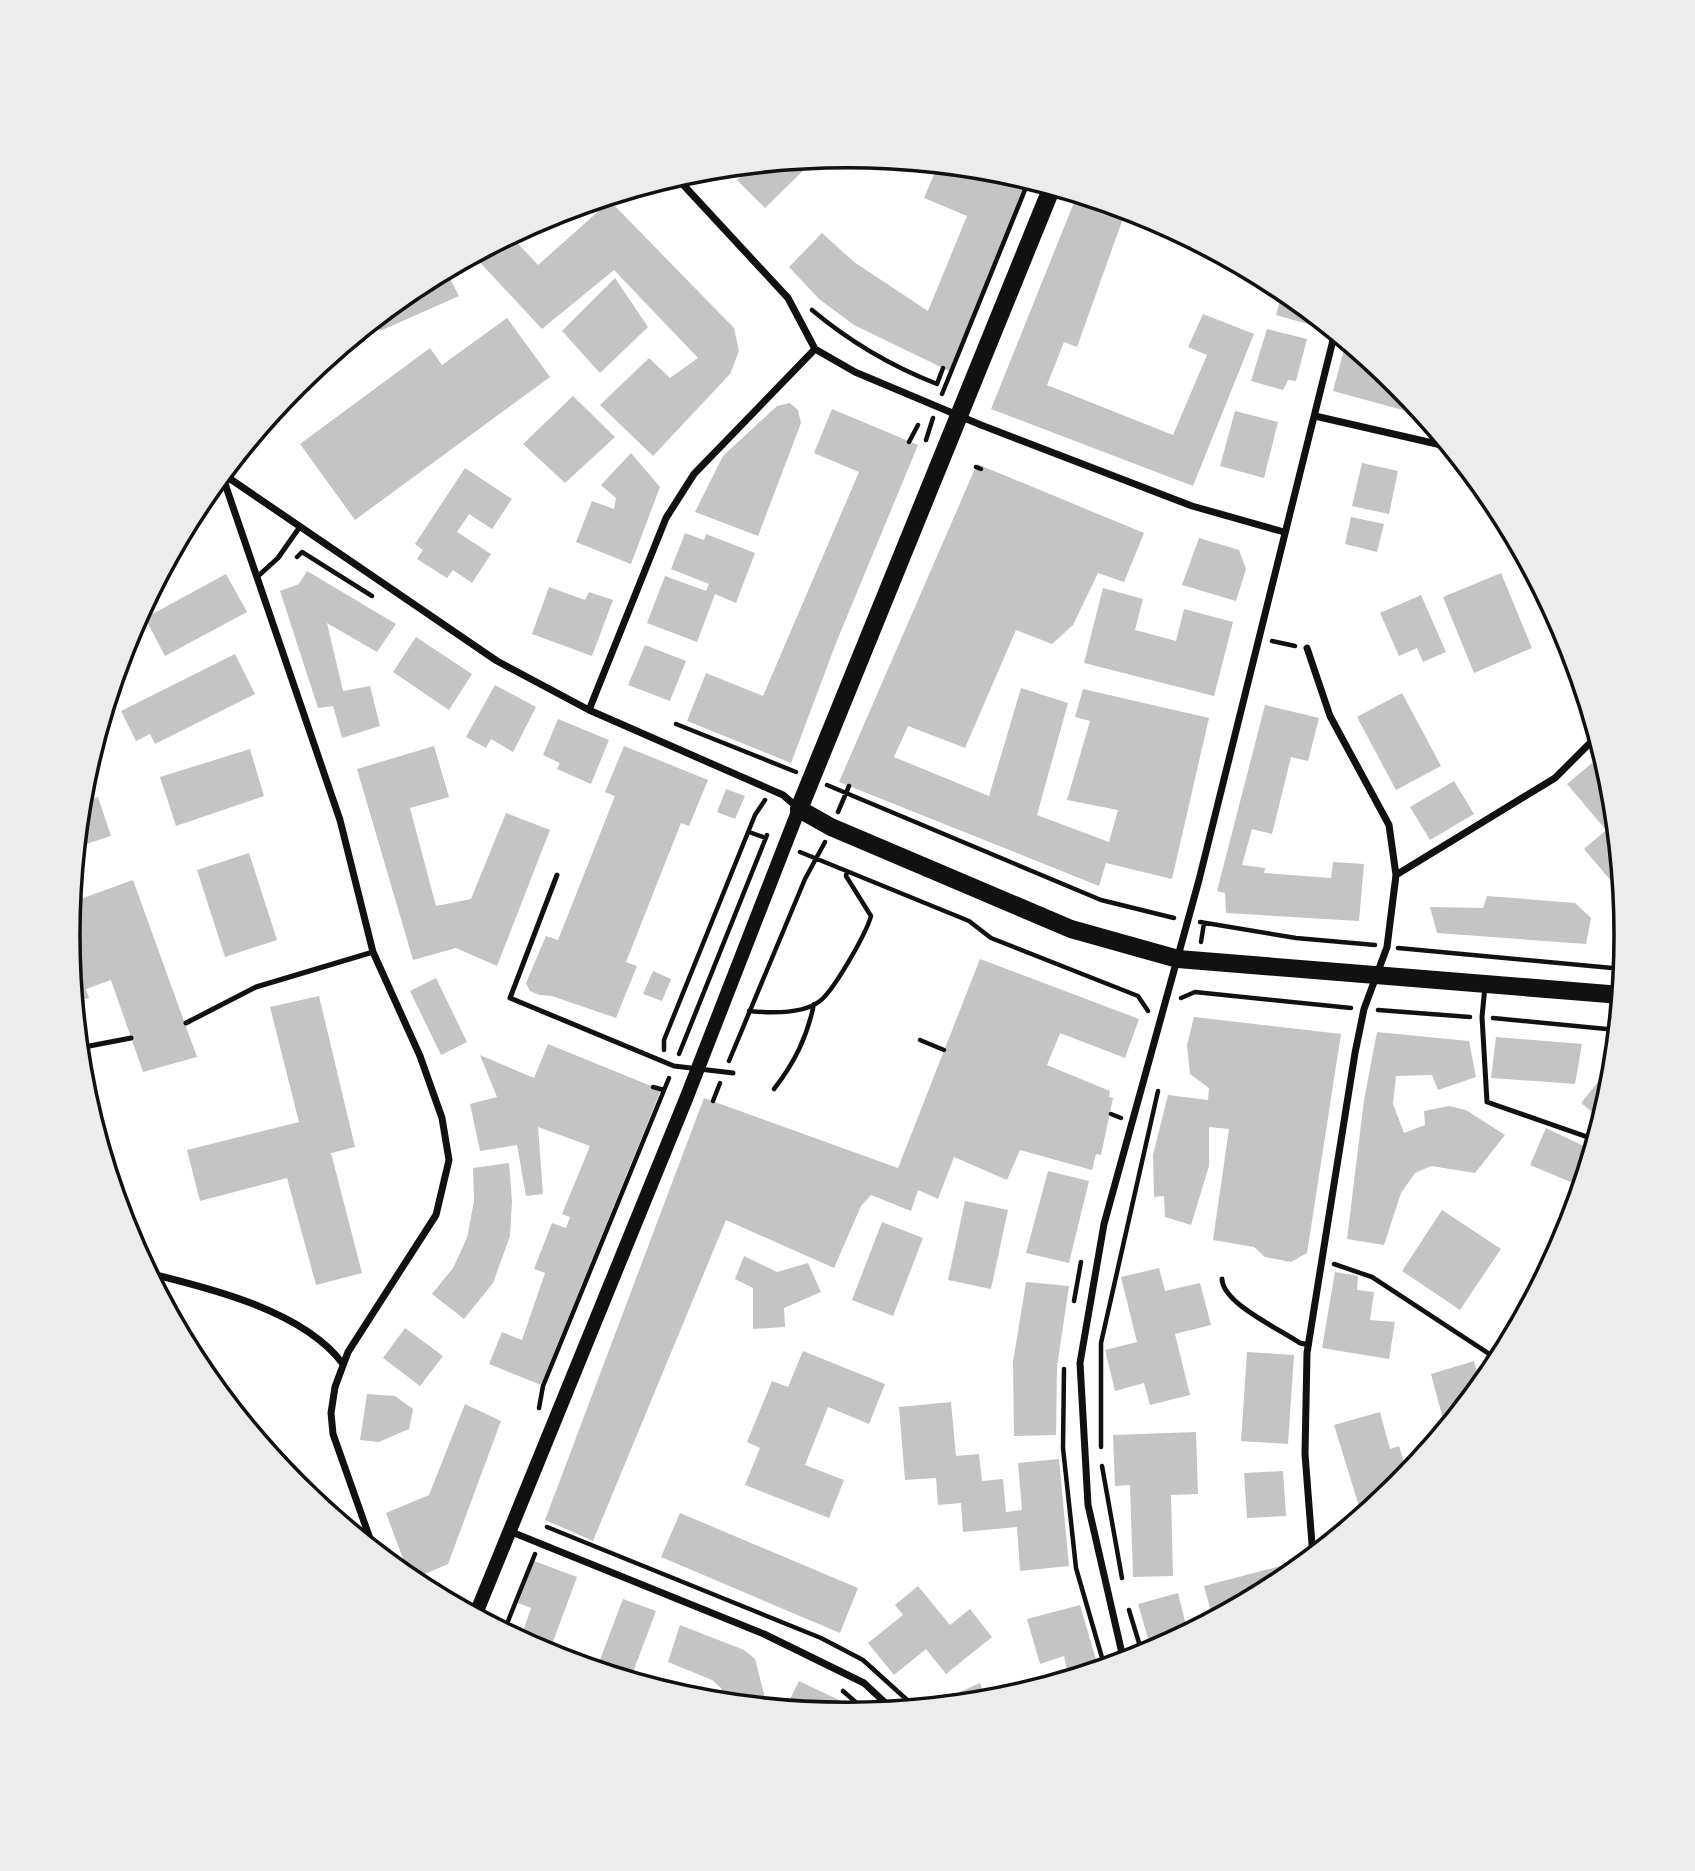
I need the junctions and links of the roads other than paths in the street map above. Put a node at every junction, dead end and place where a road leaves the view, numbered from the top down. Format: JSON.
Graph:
{"nodes":[{"id":1,"x":685,"y":186,"type":"edge"},
{"id":2,"x":1048,"y":196,"type":"edge"},
{"id":3,"x":1333,"y":342,"type":"edge"},
{"id":4,"x":815,"y":349,"type":"junction"},
{"id":5,"x":959,"y":415,"type":"junction"},
{"id":6,"x":1315,"y":416,"type":"junction"},
{"id":7,"x":1435,"y":444,"type":"edge"},
{"id":8,"x":230,"y":481,"type":"edge"},
{"id":9,"x":226,"y":487,"type":"edge"},
{"id":10,"x":299,"y":528,"type":"junction"},
{"id":11,"x":1284,"y":532,"type":"junction"},
{"id":12,"x":257,"y":578,"type":"junction"},
{"id":13,"x":1307,"y":648,"type":"road end"},
{"id":14,"x":589,"y":710,"type":"junction"},
{"id":15,"x":1590,"y":743,"type":"edge"},
{"id":16,"x":799,"y":809,"type":"junction"},
{"id":17,"x":557,"y":875,"type":"dead end"},
{"id":18,"x":1396,"y":875,"type":"junction"},
{"id":19,"x":373,"y":952,"type":"junction"},
{"id":20,"x":1178,"y":959,"type":"junction"},
{"id":21,"x":1378,"y":974,"type":"junction"},
{"id":22,"x":1486,"y":983,"type":"junction"},
{"id":23,"x":1612,"y":994,"type":"edge"},
{"id":24,"x":186,"y":1023,"type":"dead end"},
{"id":25,"x":131,"y":1038,"type":"dead end"},
{"id":26,"x":89,"y":1046,"type":"edge"},
{"id":27,"x":698,"y":1067,"type":"junction"},
{"id":28,"x":733,"y":1073,"type":"dead end"},
{"id":29,"x":1587,"y":1137,"type":"edge"},
{"id":30,"x":161,"y":1276,"type":"edge"},
{"id":31,"x":1222,"y":1279,"type":"dead end"},
{"id":32,"x":1309,"y":1345,"type":"junction"},
{"id":33,"x":343,"y":1364,"type":"junction"},
{"id":34,"x":509,"y":1531,"type":"junction"},
{"id":35,"x":368,"y":1533,"type":"edge"},
{"id":36,"x":1312,"y":1545,"type":"edge"},
{"id":37,"x":478,"y":1608,"type":"edge"},
{"id":38,"x":1122,"y":1651,"type":"edge"},
{"id":39,"x":883,"y":1701,"type":"edge"}],
"edges":[{"from":1,"to":4,"type":"street"},
{"from":2,"to":5,"type":"main road"},
{"from":3,"to":6,"type":"street"},
{"from":4,"to":5,"type":"street"},
{"from":4,"to":14,"type":"street"},
{"from":5,"to":11,"type":"street"},
{"from":5,"to":16,"type":"main road"},
{"from":6,"to":7,"type":"street"},
{"from":6,"to":11,"type":"street"},
{"from":8,"to":10,"type":"street"},
{"from":9,"to":12,"type":"street"},
{"from":10,"to":12,"type":"lane"},
{"from":10,"to":14,"type":"street"},
{"from":11,"to":20,"type":"street"},
{"from":12,"to":19,"type":"street"},
{"from":13,"to":18,"type":"street"},
{"from":14,"to":16,"type":"street"},
{"from":15,"to":18,"type":"street"},
{"from":16,"to":20,"type":"main road"},
{"from":16,"to":27,"type":"main road"},
{"from":17,"to":27,"type":"lane"},
{"from":18,"to":21,"type":"street"},
{"from":19,"to":24,"type":"lane"},
{"from":19,"to":33,"type":"street"},
{"from":20,"to":21,"type":"main road"},
{"from":20,"to":38,"type":"street"},
{"from":21,"to":22,"type":"main road"},
{"from":21,"to":32,"type":"street"},
{"from":22,"to":23,"type":"main road"},
{"from":22,"to":29,"type":"lane"},
{"from":25,"to":26,"type":"lane"},
{"from":27,"to":28,"type":"lane"},
{"from":27,"to":34,"type":"main road"},
{"from":30,"to":33,"type":"street"},
{"from":31,"to":32,"type":"lane"},
{"from":32,"to":36,"type":"street"},
{"from":33,"to":35,"type":"street"},
{"from":34,"to":37,"type":"main road"},
{"from":34,"to":39,"type":"street"}]}
